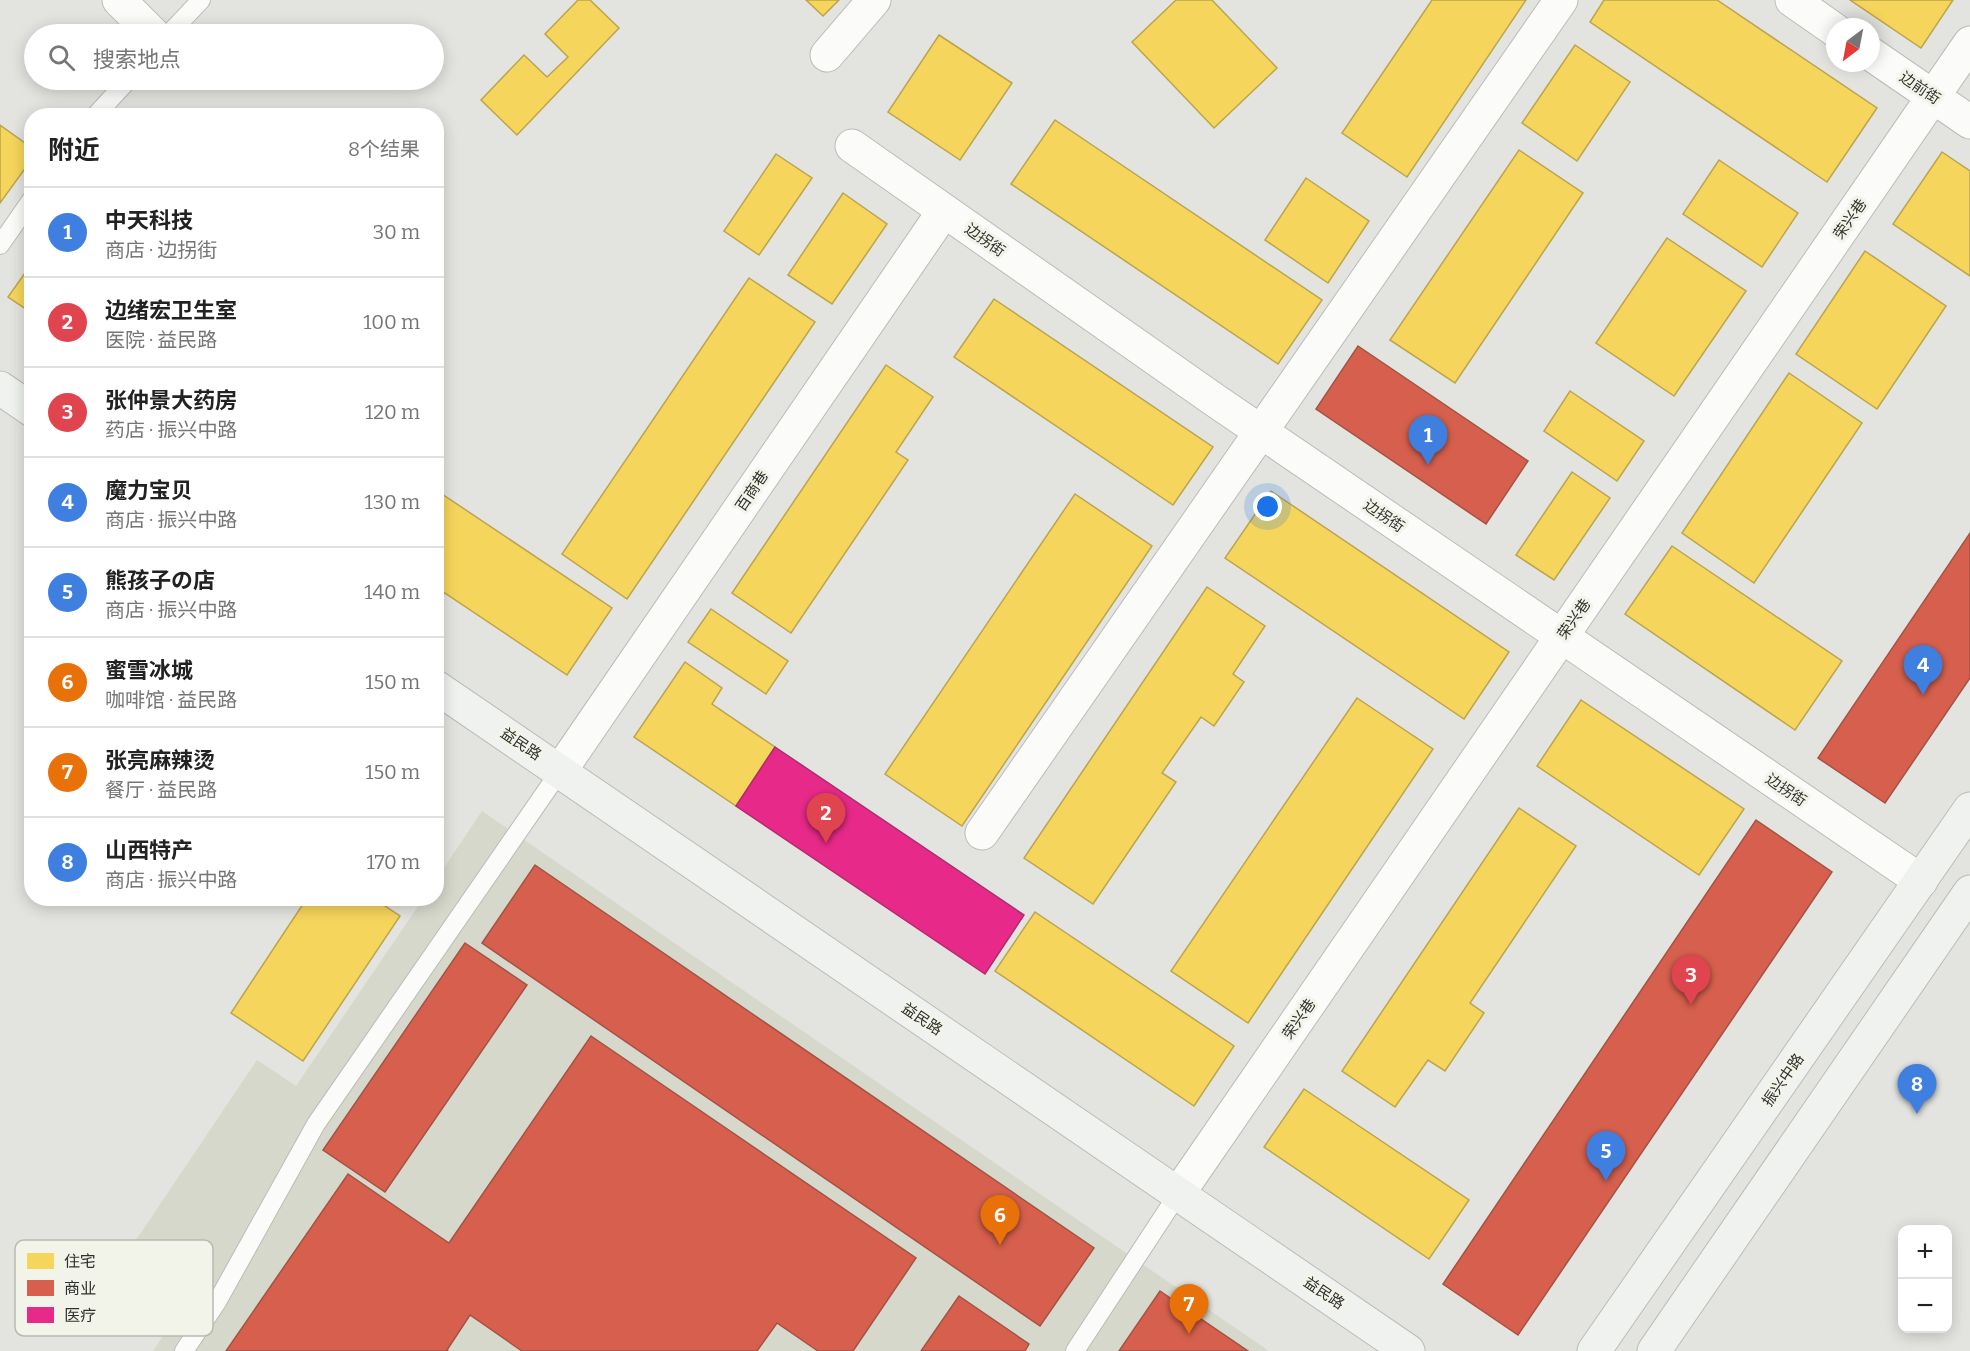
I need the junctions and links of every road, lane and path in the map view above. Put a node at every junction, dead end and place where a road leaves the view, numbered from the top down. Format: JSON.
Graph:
{"nodes":[{"id":1,"x":119,"y":0,"type":"edge"},
{"id":2,"x":201,"y":0,"type":"edge"},
{"id":3,"x":874,"y":0,"type":"edge"},
{"id":4,"x":1561,"y":0,"type":"edge"},
{"id":5,"x":1792,"y":0,"type":"edge"},
{"id":6,"x":143,"y":24,"type":"edge"},
{"id":7,"x":178,"y":24,"type":"edge"},
{"id":8,"x":1826,"y":24,"type":"edge"},
{"id":9,"x":1970,"y":44,"type":"edge"},
{"id":10,"x":827,"y":55,"type":"dead end"},
{"id":11,"x":1880,"y":60,"type":"edge"},
{"id":12,"x":119,"y":90,"type":"edge"},
{"id":13,"x":1934,"y":97,"type":"junction"},
{"id":14,"x":102,"y":108,"type":"edge"},
{"id":15,"x":1970,"y":122,"type":"edge"},
{"id":16,"x":852,"y":146,"type":"dead end"},
{"id":17,"x":24,"y":210,"type":"edge"},
{"id":18,"x":944,"y":211,"type":"junction"},
{"id":19,"x":0,"y":244,"type":"edge"},
{"id":20,"x":0,"y":388,"type":"edge"},
{"id":21,"x":24,"y":404,"type":"edge"},
{"id":22,"x":1261,"y":432,"type":"junction"},
{"id":23,"x":1562,"y":637,"type":"junction"},
{"id":24,"x":444,"y":692,"type":"edge"},
{"id":25,"x":560,"y":771,"type":"junction"},
{"id":26,"x":1970,"y":808,"type":"edge"},
{"id":27,"x":982,"y":833,"type":"dead end"},
{"id":28,"x":1921,"y":881,"type":"junction"},
{"id":29,"x":1970,"y":892,"type":"edge"},
{"id":30,"x":1178,"y":1194,"type":"junction"},
{"id":31,"x":213,"y":1308,"type":"edge"},
{"id":32,"x":194,"y":1336,"type":"edge"},
{"id":33,"x":1395,"y":1347,"type":"edge"},
{"id":34,"x":184,"y":1351,"type":"edge"},
{"id":35,"x":1075,"y":1351,"type":"edge"},
{"id":36,"x":1594,"y":1351,"type":"edge"},
{"id":37,"x":1654,"y":1351,"type":"edge"}],
"edges":[{"from":1,"to":6,"type":"street"},
{"from":2,"to":7,"type":"lane"},
{"from":3,"to":10,"type":"street"},
{"from":4,"to":22,"type":"street"},
{"from":5,"to":8,"type":"street"},
{"from":9,"to":13,"type":"street","name":"荣兴巷"},
{"from":11,"to":13,"type":"street","name":"边前街"},
{"from":12,"to":14,"type":"lane"},
{"from":13,"to":15,"type":"street","name":"边前街"},
{"from":13,"to":23,"type":"street","name":"荣兴巷"},
{"from":16,"to":18,"type":"street","name":"边拐街"},
{"from":17,"to":19,"type":"lane"},
{"from":18,"to":22,"type":"street","name":"边拐街"},
{"from":18,"to":25,"type":"street","name":"百商巷"},
{"from":20,"to":21,"type":"street"},
{"from":22,"to":23,"type":"street","name":"边拐街"},
{"from":22,"to":27,"type":"street"},
{"from":23,"to":28,"type":"street","name":"边拐街"},
{"from":23,"to":30,"type":"street","name":"荣兴巷"},
{"from":24,"to":25,"type":"street","name":"益民路"},
{"from":25,"to":30,"type":"street","name":"益民路"},
{"from":25,"to":31,"type":"lane"},
{"from":26,"to":28,"type":"street","name":"振兴中路"},
{"from":28,"to":36,"type":"street","name":"振兴中路"},
{"from":29,"to":37,"type":"street"},
{"from":30,"to":33,"type":"street","name":"益民路"},
{"from":30,"to":35,"type":"lane"},
{"from":32,"to":34,"type":"lane"}]}
